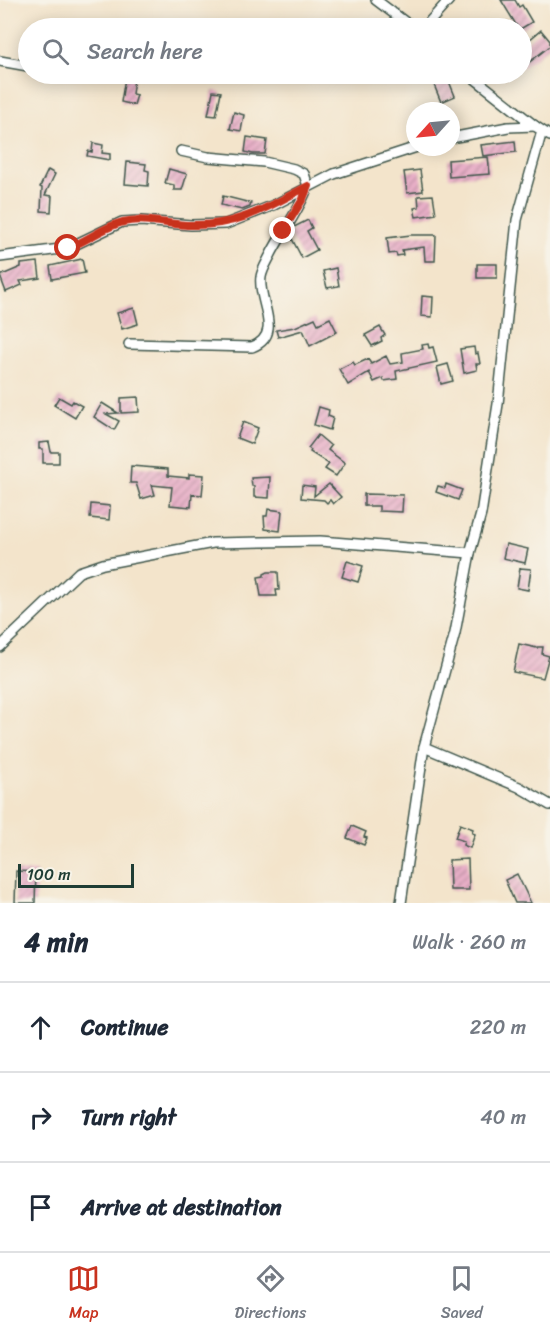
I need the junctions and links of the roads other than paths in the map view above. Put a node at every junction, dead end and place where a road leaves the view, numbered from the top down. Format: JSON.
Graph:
{"nodes":[{"id":1,"x":376,"y":0,"type":"edge"},
{"id":2,"x":449,"y":0,"type":"edge"},
{"id":3,"x":399,"y":18,"type":"edge"},
{"id":4,"x":433,"y":18,"type":"edge"},
{"id":5,"x":0,"y":61,"type":"edge"},
{"id":6,"x":18,"y":64,"type":"edge"},
{"id":7,"x":482,"y":84,"type":"edge"},
{"id":8,"x":542,"y":131,"type":"edge"},
{"id":9,"x":460,"y":136,"type":"edge"},
{"id":10,"x":406,"y":151,"type":"edge"},
{"id":11,"x":181,"y":152,"type":"dead end"},
{"id":12,"x":308,"y":186,"type":"junction"},
{"id":13,"x":0,"y":257,"type":"edge"},
{"id":14,"x":129,"y":344,"type":"dead end"},
{"id":15,"x":470,"y":554,"type":"junction"},
{"id":16,"x":0,"y":647,"type":"edge"},
{"id":17,"x":424,"y":747,"type":"junction"},
{"id":18,"x":550,"y":805,"type":"edge"},
{"id":19,"x":401,"y":903,"type":"edge"}],
"edges":[{"from":1,"to":3,"type":"street"},
{"from":2,"to":4,"type":"street"},
{"from":5,"to":6,"type":"street"},
{"from":7,"to":8,"type":"street"},
{"from":8,"to":9,"type":"street"},
{"from":8,"to":15,"type":"street"},
{"from":10,"to":12,"type":"street"},
{"from":11,"to":12,"type":"street"},
{"from":12,"to":13,"type":"street"},
{"from":12,"to":14,"type":"street"},
{"from":15,"to":16,"type":"street"},
{"from":15,"to":17,"type":"street"},
{"from":17,"to":18,"type":"street"},
{"from":17,"to":19,"type":"street"}]}
